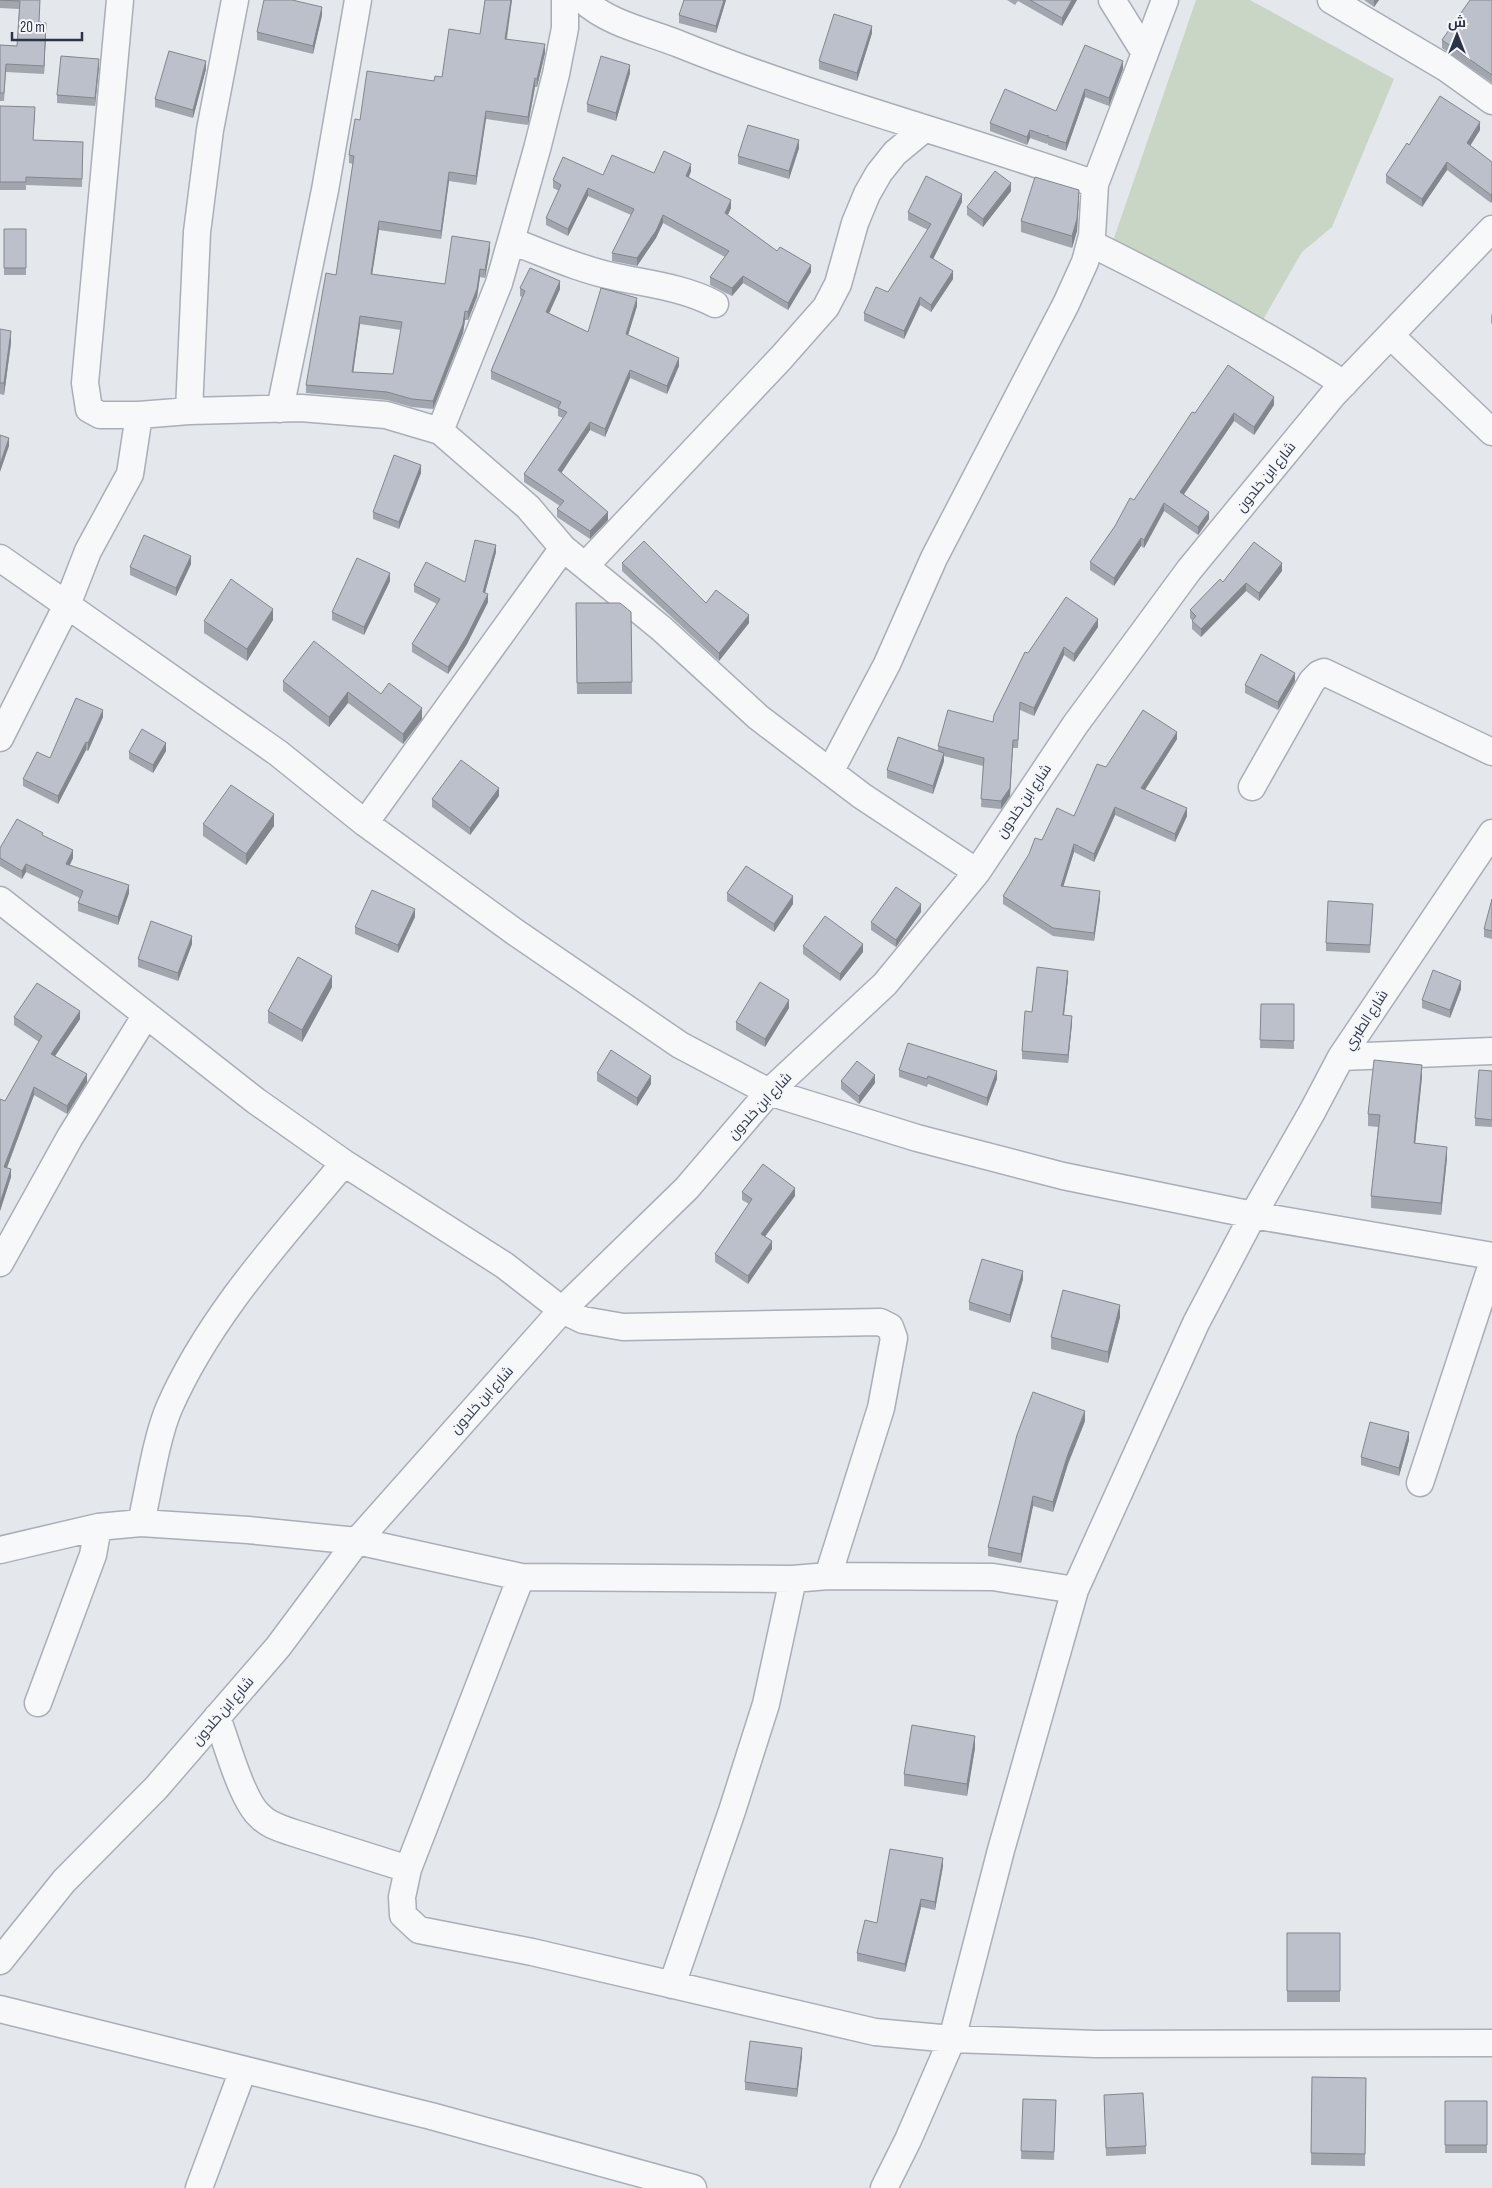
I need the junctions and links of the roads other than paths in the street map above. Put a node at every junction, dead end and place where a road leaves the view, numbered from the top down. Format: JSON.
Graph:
{"nodes":[{"id":1,"x":120,"y":0,"type":"edge"},
{"id":2,"x":235,"y":0,"type":"edge"},
{"id":3,"x":358,"y":0,"type":"edge"},
{"id":4,"x":565,"y":0,"type":"edge"},
{"id":5,"x":583,"y":0,"type":"edge"},
{"id":6,"x":1112,"y":0,"type":"edge"},
{"id":7,"x":1165,"y":0,"type":"edge"},
{"id":8,"x":1332,"y":0,"type":"edge"},
{"id":9,"x":1145,"y":53,"type":"junction"},
{"id":10,"x":1492,"y":101,"type":"edge"},
{"id":11,"x":924,"y":129,"type":"junction"},
{"id":12,"x":1095,"y":184,"type":"junction"},
{"id":13,"x":1492,"y":229,"type":"edge"},
{"id":14,"x":511,"y":241,"type":"junction"},
{"id":15,"x":1090,"y":243,"type":"junction"},
{"id":16,"x":715,"y":304,"type":"dead end"},
{"id":17,"x":1391,"y":336,"type":"junction"},
{"id":18,"x":1344,"y":384,"type":"junction"},
{"id":19,"x":280,"y":409,"type":"junction"},
{"id":20,"x":188,"y":411,"type":"junction"},
{"id":21,"x":139,"y":415,"type":"junction"},
{"id":22,"x":440,"y":431,"type":"junction"},
{"id":23,"x":1492,"y":432,"type":"edge"},
{"id":24,"x":563,"y":548,"type":"junction"},
{"id":25,"x":0,"y":558,"type":"edge"},
{"id":26,"x":585,"y":566,"type":"junction"},
{"id":27,"x":67,"y":605,"type":"junction"},
{"id":28,"x":0,"y":738,"type":"edge"},
{"id":29,"x":1492,"y":752,"type":"edge"},
{"id":30,"x":830,"y":772,"type":"junction"},
{"id":31,"x":1252,"y":787,"type":"dead end"},
{"id":32,"x":365,"y":823,"type":"junction"},
{"id":33,"x":1492,"y":833,"type":"edge"},
{"id":34,"x":977,"y":872,"type":"junction"},
{"id":35,"x":0,"y":900,"type":"edge"},
{"id":36,"x":146,"y":1015,"type":"junction"},
{"id":37,"x":1492,"y":1051,"type":"edge"},
{"id":38,"x":1341,"y":1057,"type":"junction"},
{"id":39,"x":769,"y":1092,"type":"junction"},
{"id":40,"x":344,"y":1163,"type":"junction"},
{"id":41,"x":1253,"y":1215,"type":"junction"},
{"id":42,"x":1492,"y":1256,"type":"edge"},
{"id":43,"x":0,"y":1263,"type":"edge"},
{"id":44,"x":1492,"y":1264,"type":"edge"},
{"id":45,"x":562,"y":1310,"type":"junction"},
{"id":46,"x":1420,"y":1483,"type":"dead end"},
{"id":47,"x":141,"y":1522,"type":"junction"},
{"id":48,"x":98,"y":1527,"type":"junction"},
{"id":49,"x":357,"y":1541,"type":"junction"},
{"id":50,"x":0,"y":1550,"type":"edge"},
{"id":51,"x":828,"y":1576,"type":"junction"},
{"id":52,"x":521,"y":1577,"type":"junction"},
{"id":53,"x":793,"y":1579,"type":"junction"},
{"id":54,"x":1075,"y":1590,"type":"junction"},
{"id":55,"x":38,"y":1703,"type":"dead end"},
{"id":56,"x":217,"y":1717,"type":"junction"},
{"id":57,"x":408,"y":1869,"type":"junction"},
{"id":58,"x":0,"y":1961,"type":"edge"},
{"id":59,"x":672,"y":1985,"type":"junction"},
{"id":60,"x":0,"y":2009,"type":"edge"},
{"id":61,"x":952,"y":2039,"type":"junction"},
{"id":62,"x":1492,"y":2043,"type":"edge"},
{"id":63,"x":242,"y":2070,"type":"junction"},
{"id":64,"x":199,"y":2188,"type":"edge"},
{"id":65,"x":693,"y":2188,"type":"edge"},
{"id":66,"x":884,"y":2188,"type":"edge"}],
"edges":[{"from":1,"to":21,"type":"street"},
{"from":2,"to":20,"type":"street"},
{"from":3,"to":19,"type":"street"},
{"from":4,"to":14,"type":"street"},
{"from":5,"to":11,"type":"street"},
{"from":6,"to":9,"type":"street"},
{"from":7,"to":9,"type":"street"},
{"from":8,"to":10,"type":"street"},
{"from":9,"to":12,"type":"street"},
{"from":11,"to":12,"type":"street"},
{"from":11,"to":26,"type":"street"},
{"from":12,"to":15,"type":"street"},
{"from":13,"to":17,"type":"street","name":"شارع ابن خلدون"},
{"from":14,"to":16,"type":"street"},
{"from":14,"to":22,"type":"street"},
{"from":15,"to":18,"type":"street"},
{"from":15,"to":30,"type":"street"},
{"from":17,"to":18,"type":"street","name":"شارع ابن خلدون"},
{"from":17,"to":23,"type":"street"},
{"from":18,"to":34,"type":"street","name":"شارع ابن خلدون"},
{"from":19,"to":20,"type":"street"},
{"from":19,"to":22,"type":"street"},
{"from":20,"to":21,"type":"street"},
{"from":21,"to":27,"type":"street"},
{"from":22,"to":24,"type":"street"},
{"from":24,"to":26,"type":"street"},
{"from":24,"to":32,"type":"street"},
{"from":25,"to":27,"type":"street"},
{"from":26,"to":30,"type":"street"},
{"from":27,"to":28,"type":"street"},
{"from":27,"to":32,"type":"street"},
{"from":29,"to":31,"type":"street"},
{"from":30,"to":34,"type":"street"},
{"from":32,"to":39,"type":"street"},
{"from":33,"to":38,"type":"street","name":"شارع الطبري"},
{"from":34,"to":39,"type":"street","name":"شارع ابن خلدون"},
{"from":35,"to":36,"type":"street"},
{"from":36,"to":40,"type":"street"},
{"from":36,"to":43,"type":"street"},
{"from":37,"to":38,"type":"street"},
{"from":38,"to":41,"type":"street","name":"شارع الطبري"},
{"from":39,"to":41,"type":"street"},
{"from":39,"to":45,"type":"street","name":"شارع ابن خلدون"},
{"from":40,"to":45,"type":"street"},
{"from":40,"to":47,"type":"street"},
{"from":41,"to":42,"type":"street"},
{"from":41,"to":54,"type":"street","name":"شارع الطبري"},
{"from":44,"to":46,"type":"street"},
{"from":45,"to":49,"type":"street","name":"شارع ابن خلدون"},
{"from":45,"to":51,"type":"street"},
{"from":47,"to":48,"type":"street"},
{"from":47,"to":49,"type":"street"},
{"from":48,"to":50,"type":"street"},
{"from":48,"to":55,"type":"street"},
{"from":49,"to":52,"type":"street"},
{"from":49,"to":56,"type":"street","name":"شارع ابن خلدون"},
{"from":51,"to":53,"type":"street"},
{"from":51,"to":54,"type":"street"},
{"from":52,"to":53,"type":"street"},
{"from":52,"to":57,"type":"street"},
{"from":53,"to":59,"type":"street"},
{"from":54,"to":61,"type":"street","name":"شارع الطبري"},
{"from":56,"to":57,"type":"street"},
{"from":56,"to":58,"type":"street","name":"شارع ابن خلدون"},
{"from":57,"to":59,"type":"street"},
{"from":59,"to":61,"type":"street"},
{"from":60,"to":63,"type":"street"},
{"from":61,"to":62,"type":"street"},
{"from":61,"to":66,"type":"street","name":"شارع الطبري"},
{"from":63,"to":64,"type":"street"},
{"from":63,"to":65,"type":"street"}]}
